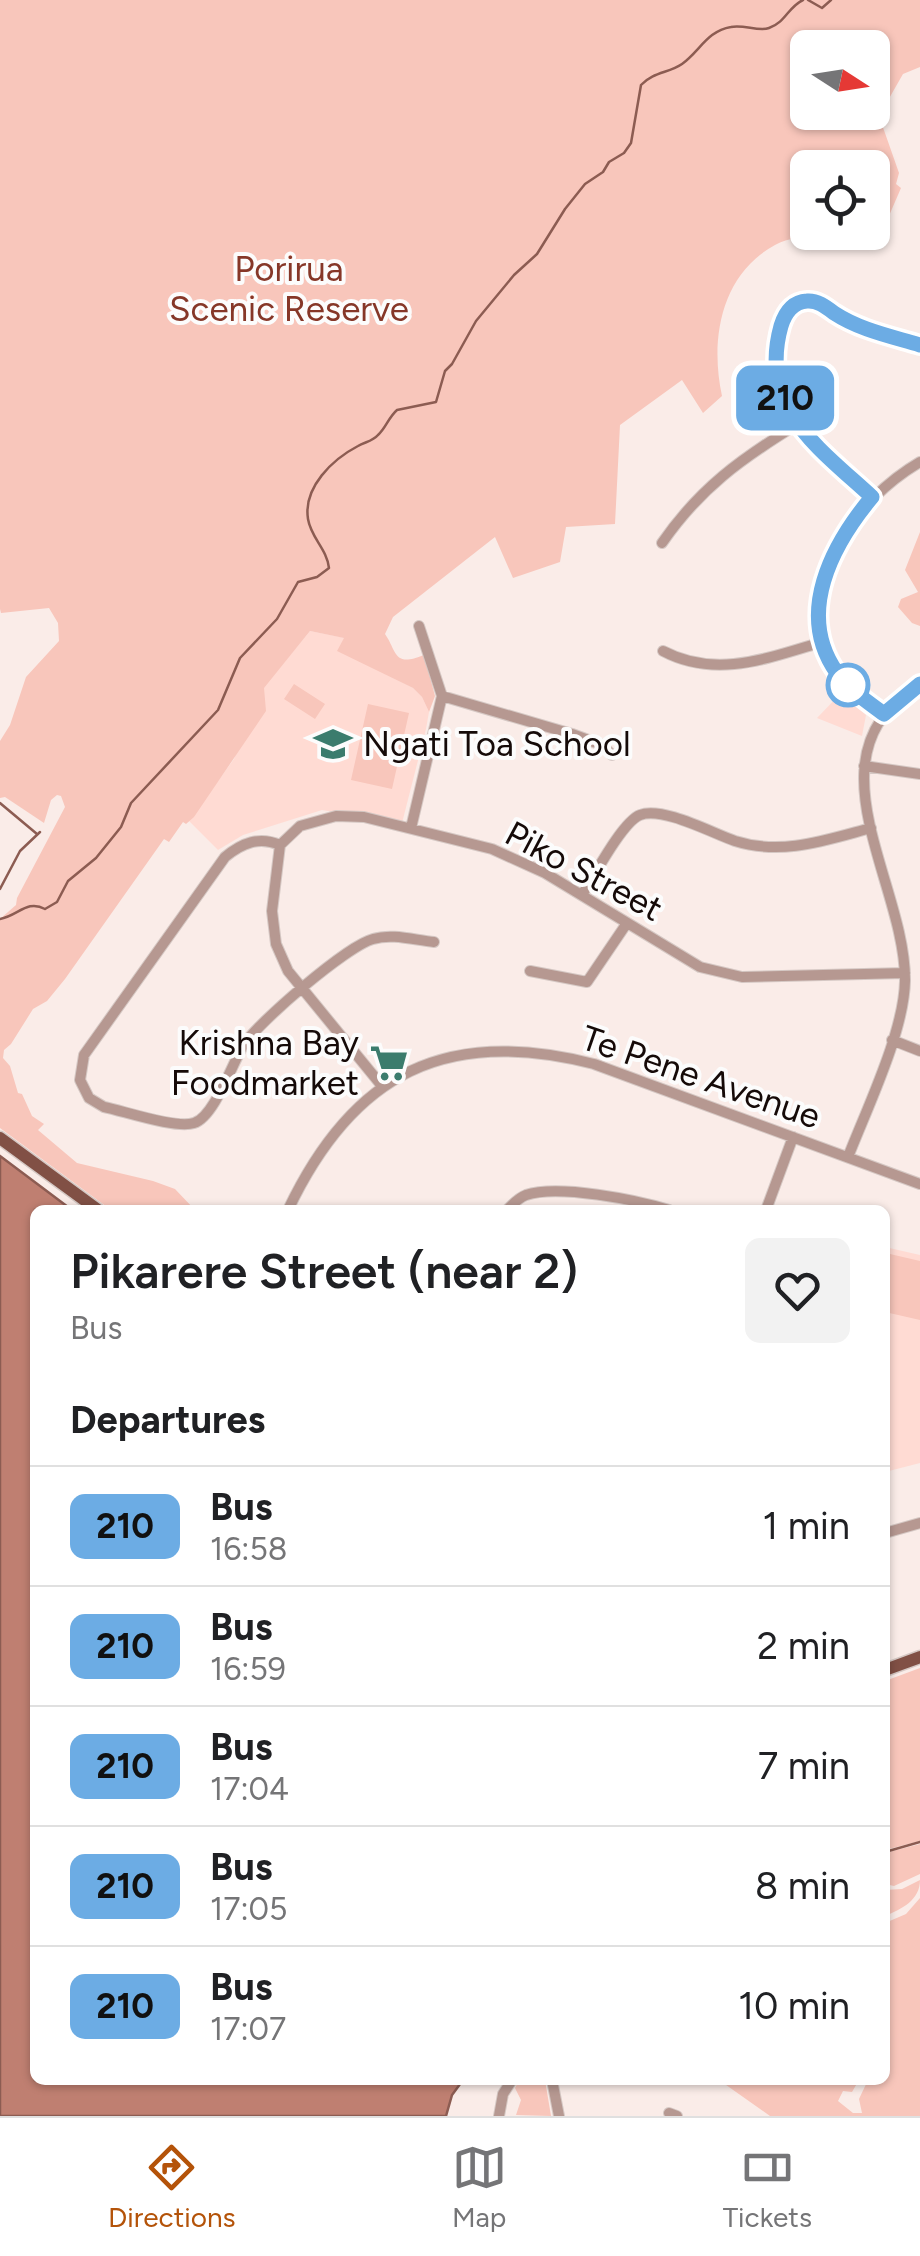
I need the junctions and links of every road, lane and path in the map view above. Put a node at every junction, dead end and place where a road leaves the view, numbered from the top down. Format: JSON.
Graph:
{"nodes":[{"id":1,"x":920,"y":345,"type":"edge"},
{"id":2,"x":796,"y":425,"type":"junction"},
{"id":3,"x":920,"y":462,"type":"edge"},
{"id":4,"x":872,"y":497,"type":"junction"},
{"id":5,"x":662,"y":543,"type":"dead end"},
{"id":6,"x":418,"y":626,"type":"dead end"},
{"id":7,"x":822,"y":642,"type":"junction"},
{"id":8,"x":663,"y":650,"type":"dead end"},
{"id":9,"x":920,"y":684,"type":"edge"},
{"id":10,"x":442,"y":696,"type":"junction"},
{"id":11,"x":884,"y":714,"type":"junction"},
{"id":12,"x":612,"y":756,"type":"dead end"},
{"id":13,"x":864,"y":766,"type":"junction"},
{"id":14,"x":920,"y":774,"type":"edge"},
{"id":15,"x":411,"y":828,"type":"junction"},
{"id":16,"x":872,"y":828,"type":"junction"},
{"id":17,"x":280,"y":845,"type":"junction"},
{"id":18,"x":582,"y":896,"type":"junction"},
{"id":19,"x":627,"y":923,"type":"junction"},
{"id":20,"x":434,"y":942,"type":"dead end"},
{"id":21,"x":530,"y":971,"type":"dead end"},
{"id":22,"x":905,"y":973,"type":"junction"},
{"id":23,"x":303,"y":990,"type":"junction"},
{"id":24,"x":892,"y":1040,"type":"junction"},
{"id":25,"x":920,"y":1051,"type":"edge"},
{"id":26,"x":382,"y":1086,"type":"junction"},
{"id":27,"x":793,"y":1137,"type":"junction"},
{"id":28,"x":0,"y":1138,"type":"edge"},
{"id":29,"x":848,"y":1157,"type":"junction"},
{"id":30,"x":920,"y":1184,"type":"edge"},
{"id":31,"x":91,"y":1205,"type":"edge"},
{"id":32,"x":290,"y":1205,"type":"edge"},
{"id":33,"x":513,"y":1205,"type":"edge"},
{"id":34,"x":649,"y":1205,"type":"edge"},
{"id":35,"x":768,"y":1205,"type":"edge"},
{"id":36,"x":920,"y":1524,"type":"edge"},
{"id":37,"x":890,"y":1533,"type":"edge"},
{"id":38,"x":920,"y":1658,"type":"edge"},
{"id":39,"x":890,"y":1668,"type":"edge"},
{"id":40,"x":509,"y":2085,"type":"edge"},
{"id":41,"x":553,"y":2085,"type":"edge"},
{"id":42,"x":499,"y":2116,"type":"edge"},
{"id":43,"x":559,"y":2116,"type":"edge"}],
"edges":[{"from":1,"to":2,"type":"street"},
{"from":2,"to":4,"type":"street"},
{"from":2,"to":5,"type":"street"},
{"from":3,"to":4,"type":"street"},
{"from":4,"to":7,"type":"street"},
{"from":6,"to":10,"type":"street"},
{"from":7,"to":8,"type":"street"},
{"from":7,"to":11,"type":"street"},
{"from":9,"to":11,"type":"street"},
{"from":10,"to":12,"type":"street"},
{"from":10,"to":15,"type":"street"},
{"from":11,"to":13,"type":"street"},
{"from":13,"to":14,"type":"street"},
{"from":13,"to":16,"type":"street"},
{"from":15,"to":17,"type":"street","name":"Piko Street"},
{"from":15,"to":18,"type":"street","name":"Piko Street"},
{"from":16,"to":18,"type":"street"},
{"from":16,"to":22,"type":"street"},
{"from":17,"to":23,"type":"street"},
{"from":17,"to":23,"type":"street"},
{"from":18,"to":19,"type":"street","name":"Piko Street"},
{"from":19,"to":21,"type":"street"},
{"from":19,"to":22,"type":"street","name":"Piko Street"},
{"from":20,"to":23,"type":"street"},
{"from":22,"to":24,"type":"street"},
{"from":23,"to":26,"type":"street"},
{"from":24,"to":25,"type":"street"},
{"from":24,"to":29,"type":"street"},
{"from":26,"to":27,"type":"street","name":"Te Pene Avenue"},
{"from":26,"to":32,"type":"street","name":"Te Pene Avenue"},
{"from":27,"to":29,"type":"street","name":"Te Pene Avenue"},
{"from":27,"to":35,"type":"street"},
{"from":28,"to":31,"type":"main road"},
{"from":29,"to":30,"type":"street","name":"Te Pene Avenue"},
{"from":33,"to":34,"type":"street"},
{"from":36,"to":37,"type":"street"},
{"from":38,"to":39,"type":"main road"},
{"from":40,"to":42,"type":"street"},
{"from":41,"to":43,"type":"street"}]}
